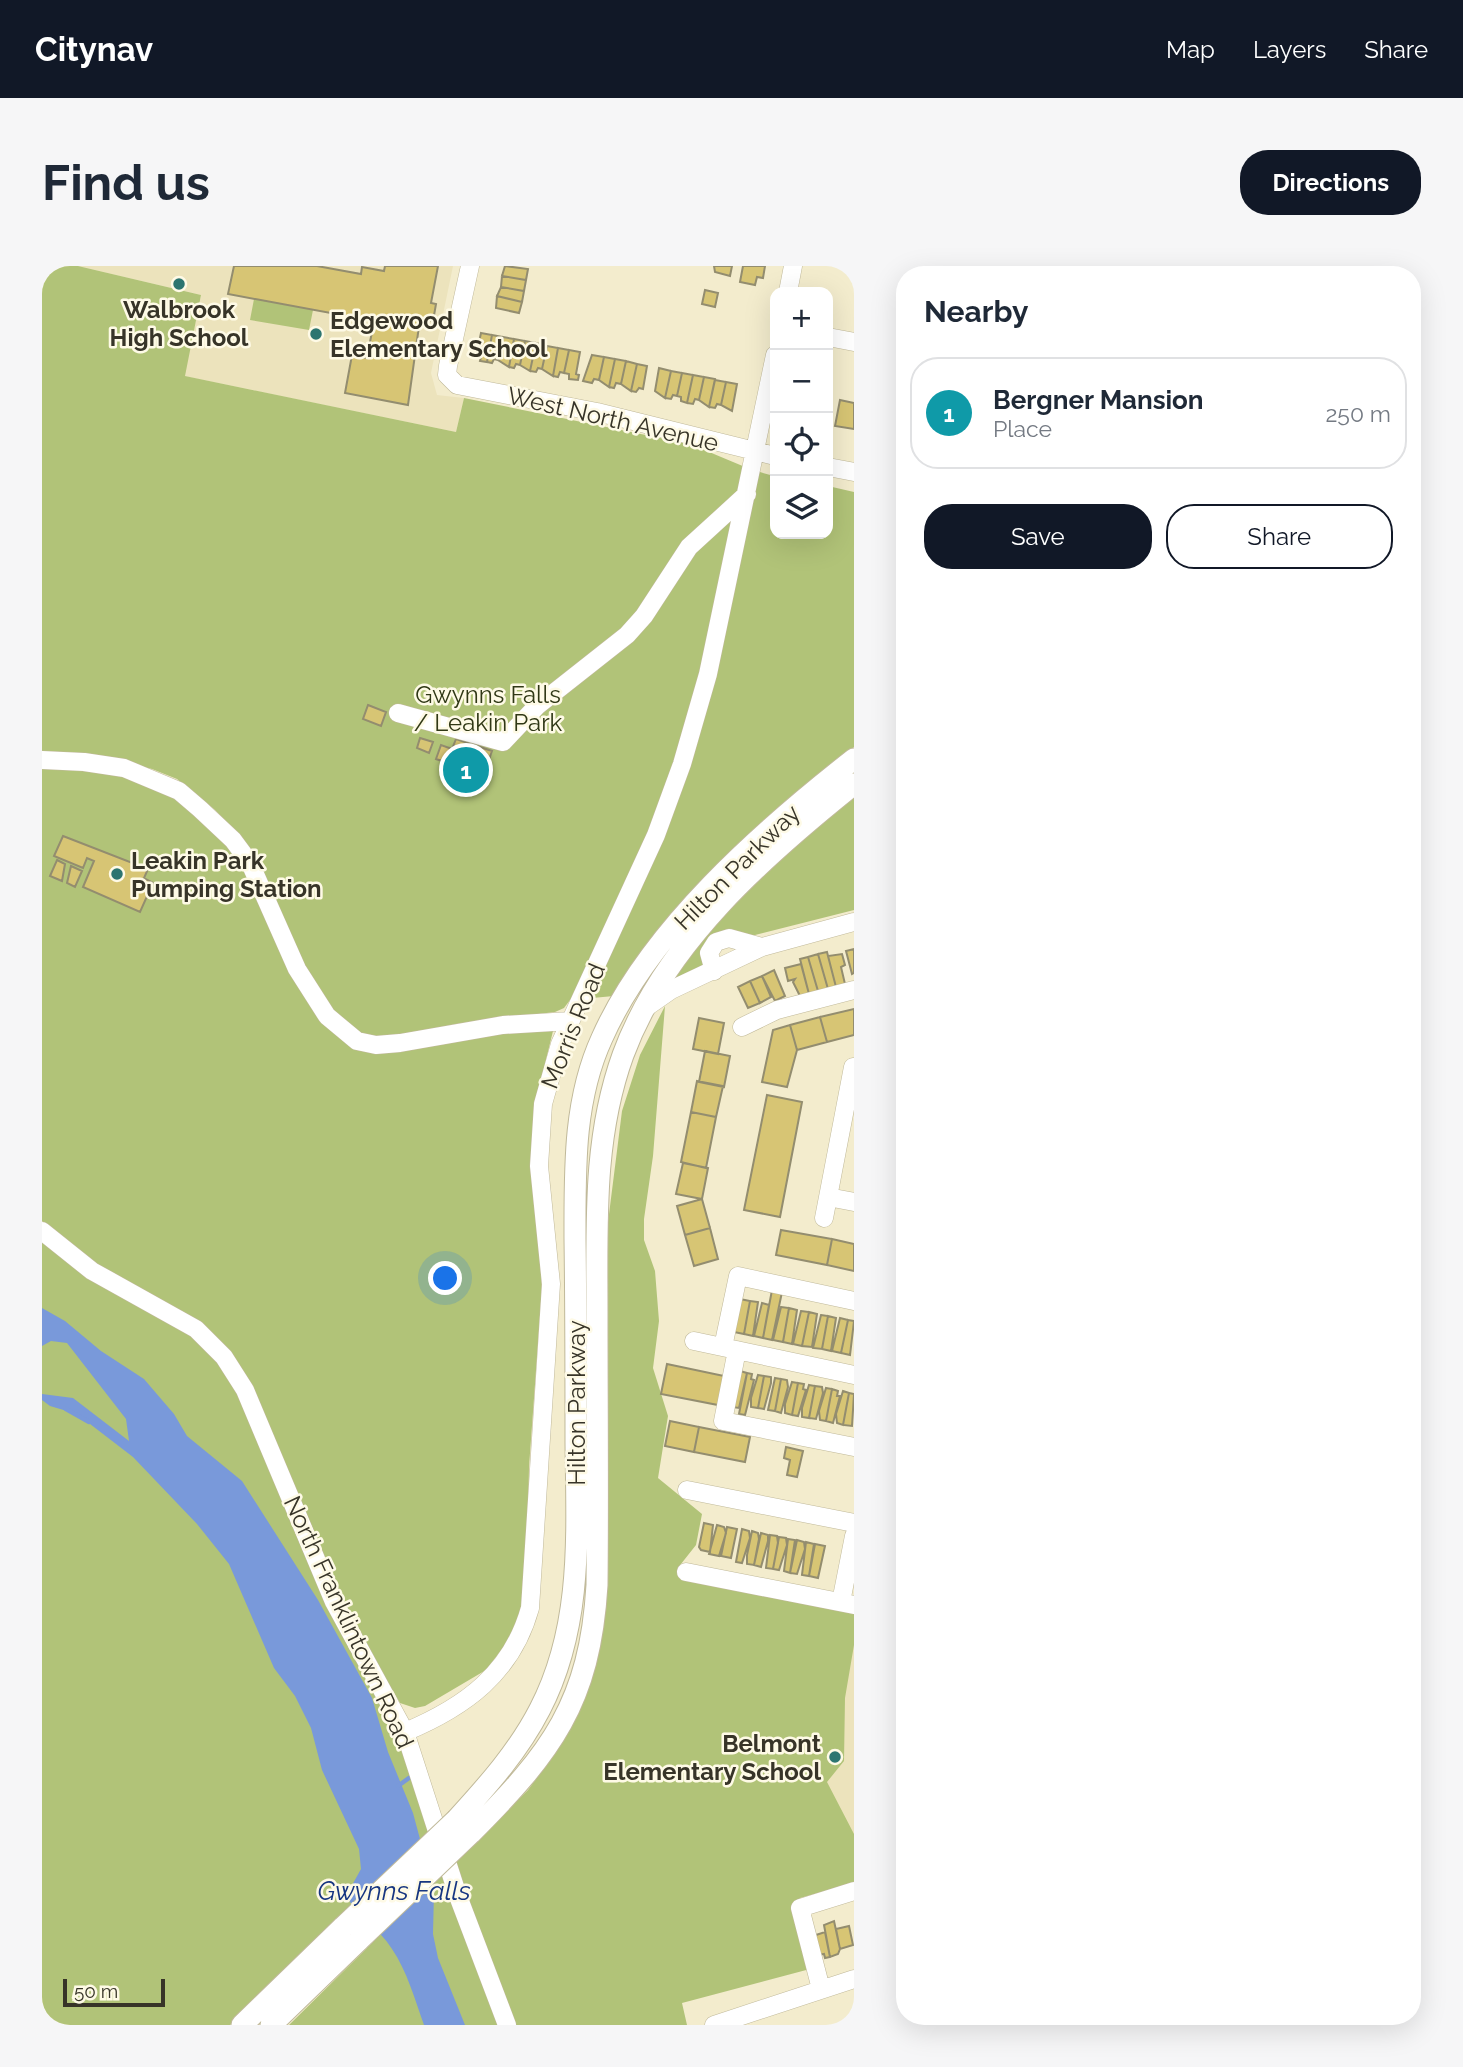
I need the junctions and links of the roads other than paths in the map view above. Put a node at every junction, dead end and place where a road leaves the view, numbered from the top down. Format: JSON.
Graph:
{"nodes":[{"id":1,"x":470,"y":266,"type":"edge"},
{"id":2,"x":793,"y":266,"type":"edge"},
{"id":3,"x":789,"y":287,"type":"edge"},
{"id":4,"x":833,"y":338,"type":"edge"},
{"id":5,"x":854,"y":342,"type":"edge"},
{"id":6,"x":770,"y":381,"type":"edge"},
{"id":7,"x":756,"y":452,"type":"junction"},
{"id":8,"x":770,"y":455,"type":"edge"},
{"id":9,"x":833,"y":468,"type":"edge"},
{"id":10,"x":854,"y":472,"type":"edge"},
{"id":11,"x":747,"y":494,"type":"junction"},
{"id":12,"x":398,"y":713,"type":"dead end"},
{"id":13,"x":854,"y":759,"type":"edge"},
{"id":14,"x":42,"y":760,"type":"edge"},
{"id":15,"x":854,"y":784,"type":"edge"},
{"id":16,"x":854,"y":922,"type":"edge"},
{"id":17,"x":762,"y":947,"type":"junction"},
{"id":18,"x":714,"y":971,"type":"junction"},
{"id":19,"x":854,"y":990,"type":"edge"},
{"id":20,"x":646,"y":1007,"type":"junction"},
{"id":21,"x":570,"y":1021,"type":"junction"},
{"id":22,"x":742,"y":1027,"type":"dead end"},
{"id":23,"x":853,"y":1067,"type":"edge"},
{"id":24,"x":828,"y":1197,"type":"junction"},
{"id":25,"x":854,"y":1202,"type":"edge"},
{"id":26,"x":824,"y":1217,"type":"dead end"},
{"id":27,"x":42,"y":1231,"type":"edge"},
{"id":28,"x":854,"y":1301,"type":"edge"},
{"id":29,"x":694,"y":1341,"type":"dead end"},
{"id":30,"x":730,"y":1349,"type":"junction"},
{"id":31,"x":854,"y":1375,"type":"edge"},
{"id":32,"x":854,"y":1447,"type":"edge"},
{"id":33,"x":687,"y":1490,"type":"dead end"},
{"id":34,"x":854,"y":1523,"type":"edge"},
{"id":35,"x":854,"y":1536,"type":"edge"},
{"id":36,"x":686,"y":1572,"type":"dead end"},
{"id":37,"x":847,"y":1604,"type":"edge"},
{"id":38,"x":405,"y":1732,"type":"junction"},
{"id":39,"x":464,"y":1826,"type":"junction"},
{"id":40,"x":854,"y":1891,"type":"edge"},
{"id":41,"x":351,"y":1933,"type":"junction"},
{"id":42,"x":854,"y":1979,"type":"edge"},
{"id":43,"x":821,"y":1989,"type":"junction"},
{"id":44,"x":242,"y":2025,"type":"edge"},
{"id":45,"x":271,"y":2025,"type":"edge"},
{"id":46,"x":507,"y":2025,"type":"edge"},
{"id":47,"x":715,"y":2025,"type":"edge"}],
"edges":[{"from":1,"to":7,"type":"street","name":"West North Avenue"},
{"from":2,"to":3,"type":"street"},
{"from":4,"to":5,"type":"street"},
{"from":6,"to":7,"type":"street","name":"Morris Road"},
{"from":7,"to":8,"type":"street","name":"West North Avenue"},
{"from":7,"to":11,"type":"street","name":"Morris Road"},
{"from":9,"to":10,"type":"street"},
{"from":11,"to":12,"type":"street"},
{"from":11,"to":21,"type":"street","name":"Morris Road"},
{"from":13,"to":39,"type":"main road","name":"Hilton Parkway"},
{"from":14,"to":21,"type":"street"},
{"from":15,"to":20,"type":"main road","name":"Hilton Parkway"},
{"from":16,"to":17,"type":"street"},
{"from":17,"to":18,"type":"street"},
{"from":17,"to":18,"type":"street"},
{"from":18,"to":20,"type":"street"},
{"from":19,"to":22,"type":"street"},
{"from":20,"to":39,"type":"main road","name":"Hilton Parkway"},
{"from":21,"to":38,"type":"street","name":"Morris Road"},
{"from":23,"to":24,"type":"street"},
{"from":24,"to":25,"type":"street"},
{"from":24,"to":26,"type":"street"},
{"from":27,"to":38,"type":"street","name":"North Franklintown Road"},
{"from":28,"to":30,"type":"street"},
{"from":29,"to":30,"type":"street"},
{"from":30,"to":31,"type":"street"},
{"from":30,"to":32,"type":"street"},
{"from":33,"to":34,"type":"street"},
{"from":35,"to":37,"type":"street"},
{"from":36,"to":37,"type":"street"},
{"from":38,"to":46,"type":"street","name":"North Franklintown Road"},
{"from":39,"to":41,"type":"main road","name":"Hilton Parkway","bridge":true},
{"from":40,"to":43,"type":"street"},
{"from":41,"to":44,"type":"main road","name":"Hilton Parkway"},
{"from":41,"to":45,"type":"main road","name":"Hilton Parkway"},
{"from":42,"to":43,"type":"street"},
{"from":43,"to":47,"type":"street"}]}
